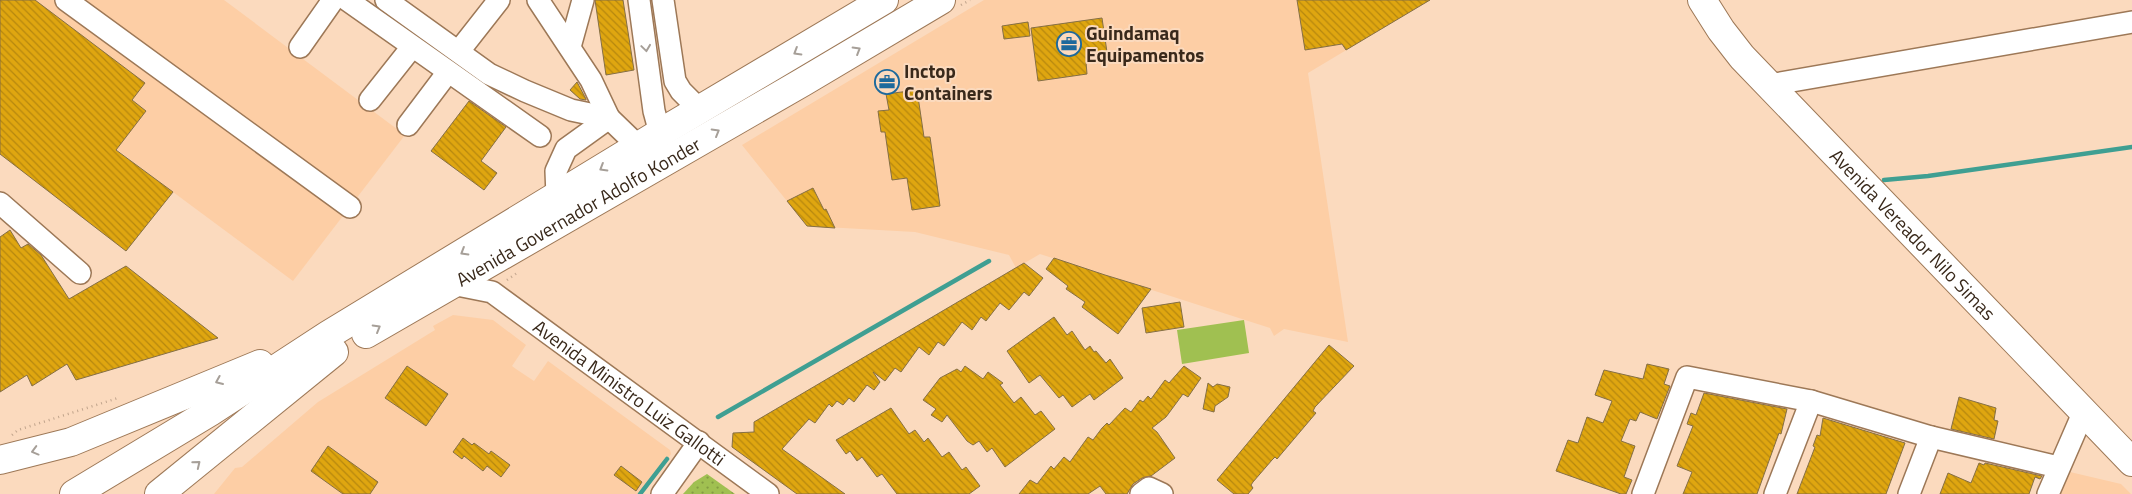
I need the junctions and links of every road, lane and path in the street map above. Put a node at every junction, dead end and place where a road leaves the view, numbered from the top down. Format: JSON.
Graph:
{"nodes":[{"id":1,"x":66,"y":0,"type":"edge"},
{"id":2,"x":333,"y":0,"type":"edge"},
{"id":3,"x":347,"y":0,"type":"edge"},
{"id":4,"x":386,"y":0,"type":"edge"},
{"id":5,"x":499,"y":0,"type":"edge"},
{"id":6,"x":538,"y":0,"type":"edge"},
{"id":7,"x":583,"y":0,"type":"edge"},
{"id":8,"x":640,"y":0,"type":"edge"},
{"id":9,"x":663,"y":0,"type":"edge"},
{"id":10,"x":884,"y":0,"type":"edge"},
{"id":11,"x":941,"y":0,"type":"edge"},
{"id":12,"x":1702,"y":0,"type":"edge"},
{"id":13,"x":2132,"y":22,"type":"edge"},
{"id":14,"x":300,"y":47,"type":"dead end"},
{"id":15,"x":412,"y":47,"type":"junction"},
{"id":16,"x":570,"y":48,"type":"junction"},
{"id":17,"x":459,"y":51,"type":"junction"},
{"id":18,"x":448,"y":72,"type":"junction"},
{"id":19,"x":489,"y":74,"type":"junction"},
{"id":20,"x":1769,"y":85,"type":"junction"},
{"id":21,"x":476,"y":91,"type":"junction"},
{"id":22,"x":370,"y":100,"type":"dead end"},
{"id":23,"x":700,"y":110,"type":"junction"},
{"id":24,"x":610,"y":118,"type":"junction"},
{"id":25,"x":408,"y":125,"type":"dead end"},
{"id":26,"x":540,"y":136,"type":"dead end"},
{"id":27,"x":649,"y":140,"type":"junction"},
{"id":28,"x":557,"y":196,"type":"junction"},
{"id":29,"x":0,"y":203,"type":"edge"},
{"id":30,"x":350,"y":207,"type":"dead end"},
{"id":31,"x":492,"y":261,"type":"junction"},
{"id":32,"x":80,"y":273,"type":"dead end"},
{"id":33,"x":452,"y":284,"type":"junction"},
{"id":34,"x":492,"y":292,"type":"junction"},
{"id":35,"x":331,"y":344,"type":"junction"},
{"id":36,"x":1811,"y":401,"type":"junction"},
{"id":37,"x":2084,"y":411,"type":"junction"},
{"id":38,"x":1931,"y":436,"type":"junction"},
{"id":39,"x":699,"y":442,"type":"junction"},
{"id":40,"x":0,"y":460,"type":"edge"},
{"id":41,"x":2132,"y":462,"type":"edge"},
{"id":42,"x":2058,"y":468,"type":"junction"},
{"id":43,"x":85,"y":487,"type":"edge"},
{"id":44,"x":159,"y":494,"type":"edge"},
{"id":45,"x":662,"y":494,"type":"edge"},
{"id":46,"x":768,"y":494,"type":"edge"},
{"id":47,"x":1141,"y":494,"type":"edge"},
{"id":48,"x":1162,"y":494,"type":"edge"},
{"id":49,"x":1643,"y":494,"type":"edge"},
{"id":50,"x":1775,"y":494,"type":"edge"},
{"id":51,"x":1909,"y":494,"type":"edge"},
{"id":52,"x":2048,"y":494,"type":"edge"}],
"edges":[{"from":1,"to":30,"type":"street"},
{"from":2,"to":14,"type":"street"},
{"from":3,"to":15,"type":"street"},
{"from":4,"to":17,"type":"street"},
{"from":5,"to":17,"type":"street"},
{"from":6,"to":16,"type":"street"},
{"from":7,"to":16,"type":"street"},
{"from":8,"to":27,"type":"street","one_way":true},
{"from":9,"to":23,"type":"street"},
{"from":10,"to":23,"type":"main road","name":"Avenida Governador Adolfo Konder","one_way":true},
{"from":31,"to":11,"type":"main road","name":"Avenida Governador Adolfo Konder","one_way":true},
{"from":12,"to":20,"type":"main road","name":"Avenida Vereador Nilo Simas"},
{"from":13,"to":20,"type":"street"},
{"from":15,"to":18,"type":"street"},
{"from":15,"to":22,"type":"street"},
{"from":16,"to":24,"type":"street"},
{"from":17,"to":19,"type":"street"},
{"from":18,"to":21,"type":"street"},
{"from":18,"to":25,"type":"street"},
{"from":19,"to":21,"type":"street"},
{"from":19,"to":24,"type":"street"},
{"from":20,"to":37,"type":"main road","name":"Avenida Vereador Nilo Simas"},
{"from":21,"to":26,"type":"street"},
{"from":23,"to":27,"type":"main road","name":"Avenida Governador Adolfo Konder"},
{"from":24,"to":27,"type":"street"},
{"from":24,"to":28,"type":"street"},
{"from":27,"to":28,"type":"main road","name":"Avenida Governador Adolfo Konder","one_way":true},
{"from":28,"to":35,"type":"main road","name":"Avenida Governador Adolfo Konder","one_way":true},
{"from":29,"to":32,"type":"street"},
{"from":31,"to":33,"type":"main road","name":"Avenida Governador Adolfo Konder"},
{"from":31,"to":34,"type":"street"},
{"from":33,"to":34,"type":"street","name":"Avenida Ministro Luiz Gallotti"},
{"from":35,"to":33,"type":"main road","name":"Avenida Governador Adolfo Konder","one_way":true},
{"from":34,"to":39,"type":"street","name":"Avenida Ministro Luiz Gallotti"},
{"from":35,"to":40,"type":"main road","one_way":true},
{"from":35,"to":43,"type":"main road","name":"Avenida Governador Adolfo Konder"},
{"from":44,"to":35,"type":"main road","one_way":true},
{"from":36,"to":38,"type":"street"},
{"from":36,"to":49,"type":"street"},
{"from":36,"to":50,"type":"street"},
{"from":37,"to":41,"type":"main road","name":"Avenida Vereador Nilo Simas"},
{"from":37,"to":42,"type":"street"},
{"from":38,"to":42,"type":"street"},
{"from":38,"to":51,"type":"street"},
{"from":39,"to":45,"type":"street"},
{"from":39,"to":46,"type":"street","name":"Avenida Ministro Luiz Gallotti"},
{"from":42,"to":52,"type":"street"},
{"from":47,"to":48,"type":"street"}]}
